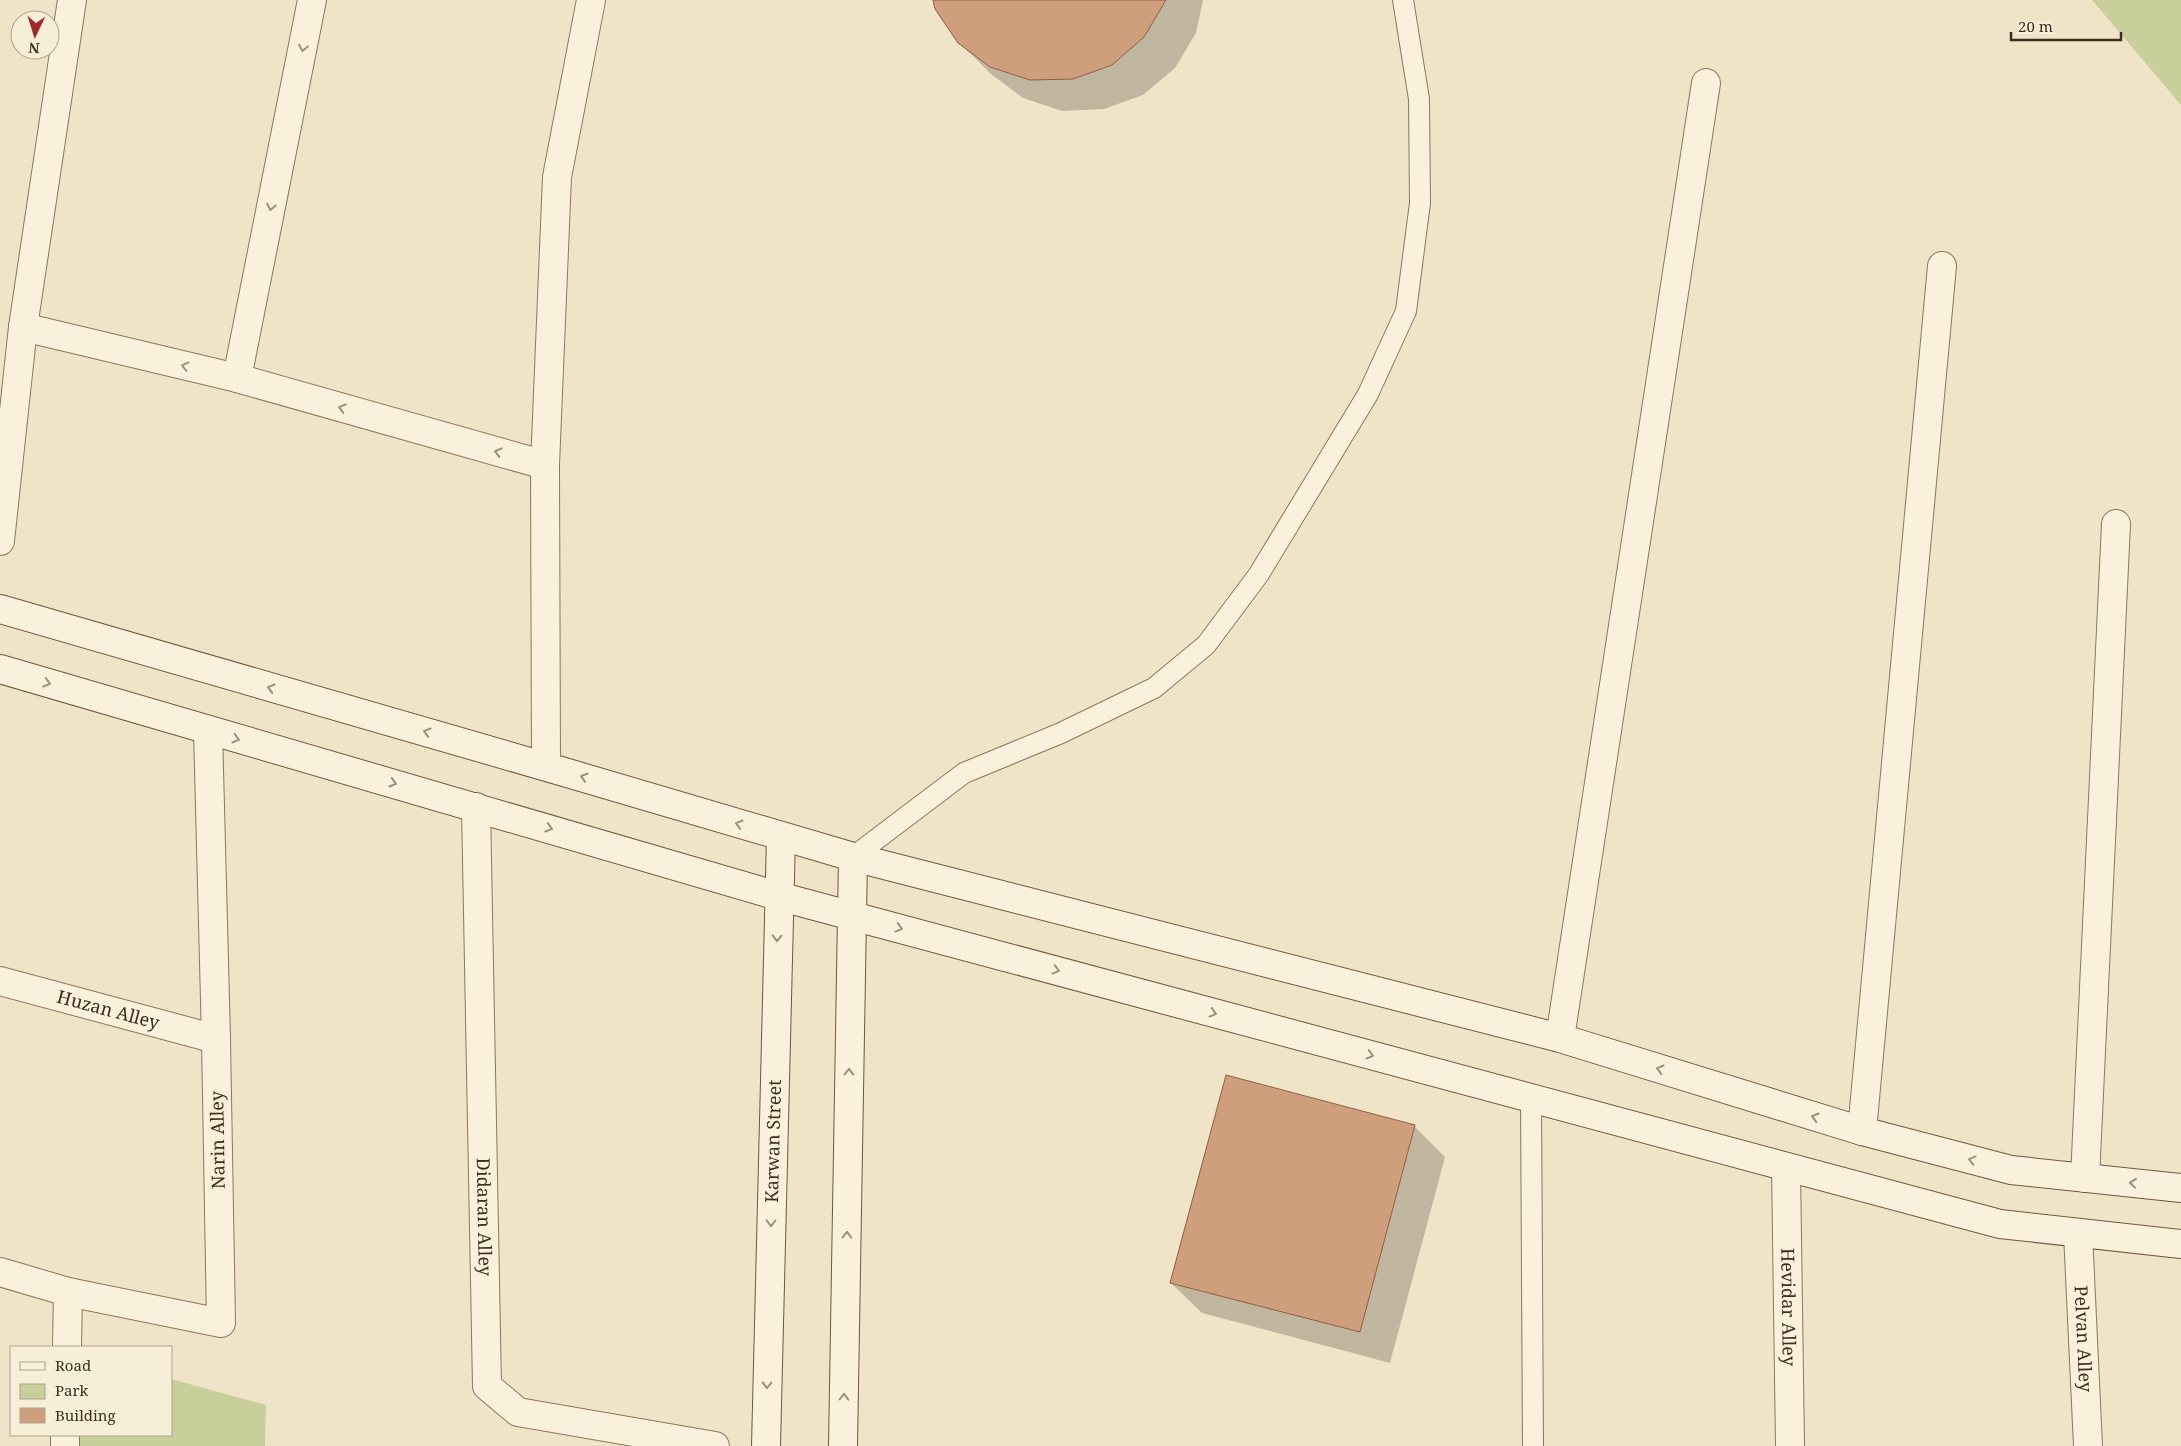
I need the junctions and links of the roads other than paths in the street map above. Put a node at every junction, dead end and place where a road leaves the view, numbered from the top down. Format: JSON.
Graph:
{"nodes":[{"id":1,"x":72,"y":0,"type":"edge"},
{"id":2,"x":312,"y":0,"type":"edge"},
{"id":3,"x":591,"y":0,"type":"edge"},
{"id":4,"x":1403,"y":0,"type":"edge"},
{"id":5,"x":1706,"y":83,"type":"dead end"},
{"id":6,"x":1942,"y":266,"type":"dead end"},
{"id":7,"x":22,"y":327,"type":"junction"},
{"id":8,"x":237,"y":378,"type":"junction"},
{"id":9,"x":545,"y":465,"type":"junction"},
{"id":10,"x":2116,"y":524,"type":"dead end"},
{"id":11,"x":0,"y":541,"type":"edge"},
{"id":12,"x":0,"y":609,"type":"edge"},
{"id":13,"x":0,"y":669,"type":"edge"},
{"id":14,"x":208,"y":730,"type":"junction"},
{"id":15,"x":546,"y":766,"type":"junction"},
{"id":16,"x":476,"y":807,"type":"junction"},
{"id":17,"x":781,"y":837,"type":"junction"},
{"id":18,"x":853,"y":857,"type":"junction"},
{"id":19,"x":778,"y":896,"type":"junction"},
{"id":20,"x":852,"y":915,"type":"junction"},
{"id":21,"x":0,"y":981,"type":"edge"},
{"id":22,"x":1560,"y":1038,"type":"junction"},
{"id":23,"x":216,"y":1039,"type":"junction"},
{"id":24,"x":1532,"y":1099,"type":"junction"},
{"id":25,"x":1862,"y":1131,"type":"junction"},
{"id":26,"x":1786,"y":1167,"type":"junction"},
{"id":27,"x":2085,"y":1178,"type":"junction"},
{"id":28,"x":2181,"y":1188,"type":"edge"},
{"id":29,"x":2078,"y":1233,"type":"junction"},
{"id":30,"x":2181,"y":1244,"type":"edge"},
{"id":31,"x":0,"y":1272,"type":"edge"},
{"id":32,"x":68,"y":1292,"type":"junction"},
{"id":33,"x":66,"y":1346,"type":"edge"},
{"id":34,"x":715,"y":1446,"type":"edge"},
{"id":35,"x":766,"y":1446,"type":"edge"},
{"id":36,"x":843,"y":1446,"type":"edge"},
{"id":37,"x":1533,"y":1446,"type":"edge"},
{"id":38,"x":1790,"y":1446,"type":"edge"},
{"id":39,"x":2088,"y":1446,"type":"edge"}],
"edges":[{"from":1,"to":7,"type":"street"},
{"from":2,"to":8,"type":"street","one_way":true},
{"from":3,"to":9,"type":"street"},
{"from":4,"to":18,"type":"lane"},
{"from":5,"to":22,"type":"street"},
{"from":6,"to":25,"type":"street"},
{"from":8,"to":7,"type":"street","one_way":true},
{"from":7,"to":11,"type":"street"},
{"from":9,"to":8,"type":"street","one_way":true},
{"from":9,"to":15,"type":"street"},
{"from":10,"to":27,"type":"street"},
{"from":15,"to":12,"type":"street","one_way":true},
{"from":13,"to":14,"type":"street","one_way":true},
{"from":14,"to":16,"type":"street","one_way":true},
{"from":14,"to":23,"type":"street","name":"Narin Alley"},
{"from":17,"to":15,"type":"street","one_way":true},
{"from":16,"to":19,"type":"street","one_way":true},
{"from":16,"to":34,"type":"street","name":"Didaran Alley"},
{"from":17,"to":18,"type":"street"},
{"from":17,"to":19,"type":"street","name":"Karwan Street"},
{"from":18,"to":20,"type":"street"},
{"from":18,"to":22,"type":"street"},
{"from":19,"to":20,"type":"street"},
{"from":19,"to":35,"type":"street","name":"Karwan Street","one_way":true},
{"from":20,"to":24,"type":"street","one_way":true},
{"from":36,"to":20,"type":"street","one_way":true},
{"from":21,"to":23,"type":"street","name":"Huzan Alley"},
{"from":25,"to":22,"type":"street","one_way":true},
{"from":23,"to":32,"type":"street","name":"Narin Alley"},
{"from":24,"to":26,"type":"street"},
{"from":24,"to":37,"type":"lane"},
{"from":27,"to":25,"type":"street","one_way":true},
{"from":26,"to":29,"type":"street"},
{"from":26,"to":38,"type":"street","name":"Hevidar Alley"},
{"from":28,"to":27,"type":"street","one_way":true},
{"from":29,"to":30,"type":"street"},
{"from":29,"to":39,"type":"street","name":"Pelvan Alley"},
{"from":31,"to":32,"type":"street","name":"Narin Alley"},
{"from":32,"to":33,"type":"street"}]}
